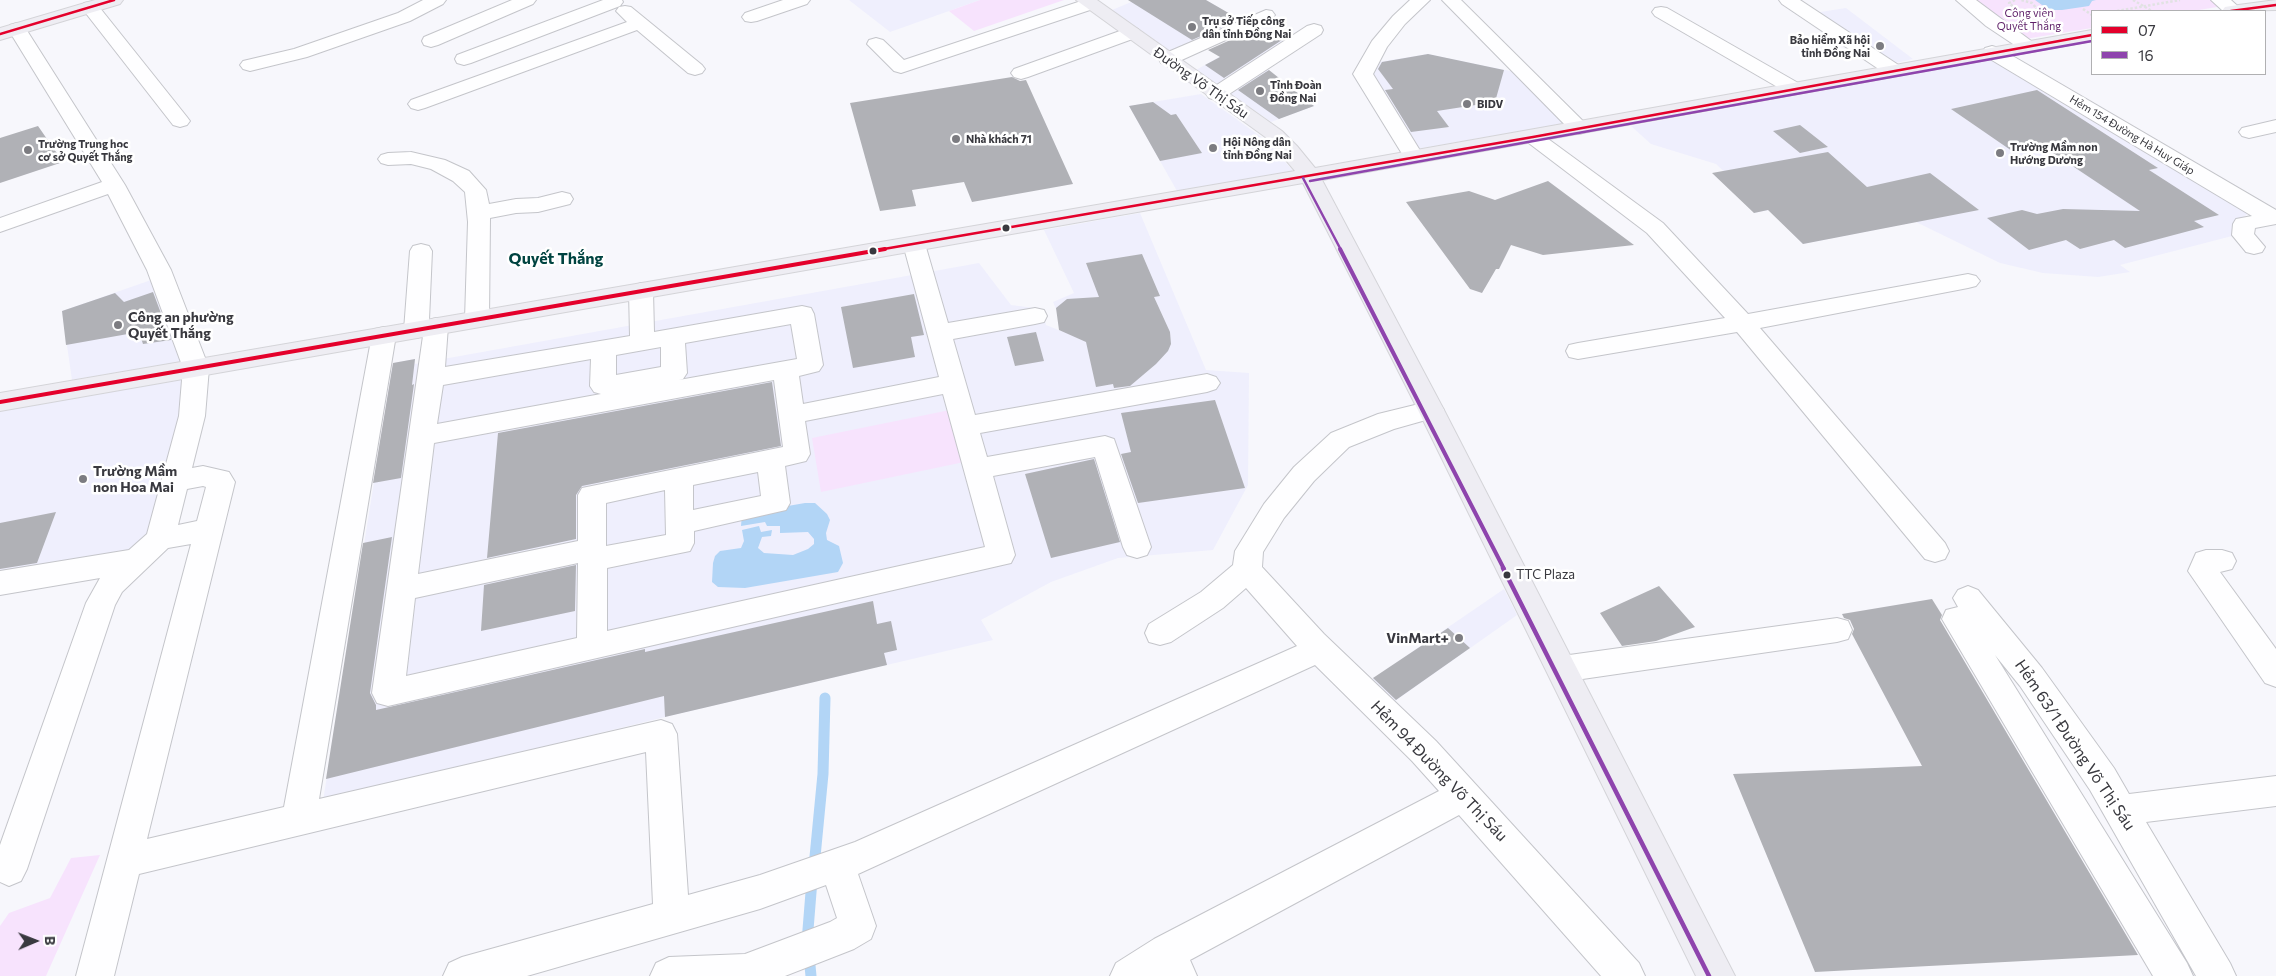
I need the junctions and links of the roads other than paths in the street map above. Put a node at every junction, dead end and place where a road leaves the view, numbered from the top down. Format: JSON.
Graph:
{"nodes":[{"id":1,"x":114,"y":0,"type":"edge"},
{"id":2,"x":437,"y":0,"type":"edge"},
{"id":3,"x":527,"y":0,"type":"edge"},
{"id":4,"x":802,"y":0,"type":"edge"},
{"id":5,"x":1421,"y":0,"type":"edge"},
{"id":6,"x":1451,"y":0,"type":"edge"},
{"id":7,"x":1788,"y":0,"type":"edge"},
{"id":8,"x":1966,"y":0,"type":"edge"},
{"id":9,"x":2220,"y":0,"type":"edge"},
{"id":10,"x":613,"y":1,"type":"edge"},
{"id":11,"x":1088,"y":2,"type":"edge"},
{"id":12,"x":2276,"y":5,"type":"edge"},
{"id":13,"x":90,"y":7,"type":"junction"},
{"id":14,"x":2232,"y":10,"type":"edge"},
{"id":15,"x":2240,"y":10,"type":"edge"},
{"id":16,"x":1661,"y":12,"type":"dead end"},
{"id":17,"x":1266,"y":16,"type":"dead end"},
{"id":18,"x":751,"y":17,"type":"dead end"},
{"id":19,"x":640,"y":23,"type":"junction"},
{"id":20,"x":1314,"y":30,"type":"dead end"},
{"id":21,"x":8,"y":31,"type":"edge"},
{"id":22,"x":1131,"y":33,"type":"junction"},
{"id":23,"x":2091,"y":35,"type":"edge"},
{"id":24,"x":431,"y":41,"type":"dead end"},
{"id":25,"x":876,"y":44,"type":"dead end"},
{"id":26,"x":2029,"y":46,"type":"junction"},
{"id":27,"x":1992,"y":52,"type":"junction"},
{"id":28,"x":464,"y":59,"type":"dead end"},
{"id":29,"x":1168,"y":60,"type":"junction"},
{"id":30,"x":250,"y":65,"type":"dead end"},
{"id":31,"x":695,"y":69,"type":"dead end"},
{"id":32,"x":1893,"y":70,"type":"junction"},
{"id":33,"x":1021,"y":73,"type":"dead end"},
{"id":34,"x":1793,"y":88,"type":"junction"},
{"id":35,"x":1216,"y":94,"type":"junction"},
{"id":36,"x":418,"y":104,"type":"dead end"},
{"id":37,"x":180,"y":121,"type":"dead end"},
{"id":38,"x":2276,"y":126,"type":"edge"},
{"id":39,"x":1578,"y":128,"type":"junction"},
{"id":40,"x":2249,"y":132,"type":"dead end"},
{"id":41,"x":1533,"y":136,"type":"junction"},
{"id":42,"x":1414,"y":157,"type":"junction"},
{"id":43,"x":388,"y":159,"type":"dead end"},
{"id":44,"x":1309,"y":176,"type":"junction"},
{"id":45,"x":114,"y":185,"type":"junction"},
{"id":46,"x":562,"y":199,"type":"dead end"},
{"id":47,"x":479,"y":213,"type":"junction"},
{"id":48,"x":2274,"y":218,"type":"edge"},
{"id":49,"x":0,"y":225,"type":"edge"},
{"id":50,"x":914,"y":244,"type":"junction"},
{"id":51,"x":2254,"y":247,"type":"dead end"},
{"id":52,"x":421,"y":252,"type":"dead end"},
{"id":53,"x":1968,"y":281,"type":"dead end"},
{"id":54,"x":641,"y":291,"type":"junction"},
{"id":55,"x":1035,"y":316,"type":"dead end"},
{"id":56,"x":477,"y":319,"type":"junction"},
{"id":57,"x":1743,"y":323,"type":"junction"},
{"id":58,"x":426,"y":328,"type":"junction"},
{"id":59,"x":939,"y":333,"type":"junction"},
{"id":60,"x":384,"y":335,"type":"junction"},
{"id":61,"x":673,"y":336,"type":"junction"},
{"id":62,"x":642,"y":342,"type":"junction"},
{"id":63,"x":604,"y":348,"type":"junction"},
{"id":64,"x":1578,"y":351,"type":"dead end"},
{"id":65,"x":196,"y":368,"type":"junction"},
{"id":66,"x":785,"y":369,"type":"junction"},
{"id":67,"x":431,"y":378,"type":"junction"},
{"id":68,"x":953,"y":383,"type":"junction"},
{"id":69,"x":1207,"y":383,"type":"dead end"},
{"id":70,"x":640,"y":388,"type":"junction"},
{"id":71,"x":0,"y":402,"type":"edge"},
{"id":72,"x":1431,"y":410,"type":"junction"},
{"id":73,"x":791,"y":416,"type":"junction"},
{"id":74,"x":965,"y":426,"type":"junction"},
{"id":75,"x":422,"y":436,"type":"junction"},
{"id":76,"x":770,"y":460,"type":"junction"},
{"id":77,"x":977,"y":469,"type":"junction"},
{"id":78,"x":679,"y":478,"type":"junction"},
{"id":79,"x":176,"y":481,"type":"junction"},
{"id":80,"x":680,"y":524,"type":"junction"},
{"id":81,"x":209,"y":530,"type":"junction"},
{"id":82,"x":160,"y":539,"type":"junction"},
{"id":83,"x":1137,"y":547,"type":"dead end"},
{"id":84,"x":1935,"y":551,"type":"dead end"},
{"id":85,"x":592,"y":554,"type":"junction"},
{"id":86,"x":138,"y":560,"type":"junction"},
{"id":87,"x":2222,"y":561,"type":"dead end"},
{"id":88,"x":1247,"y":570,"type":"junction"},
{"id":89,"x":0,"y":583,"type":"edge"},
{"id":90,"x":402,"y":589,"type":"junction"},
{"id":91,"x":1837,"y":630,"type":"dead end"},
{"id":92,"x":1160,"y":633,"type":"dead end"},
{"id":93,"x":592,"y":647,"type":"junction"},
{"id":94,"x":1320,"y":649,"type":"junction"},
{"id":95,"x":1562,"y":670,"type":"junction"},
{"id":96,"x":2276,"y":674,"type":"edge"},
{"id":97,"x":2276,"y":792,"type":"edge"},
{"id":98,"x":1464,"y":795,"type":"junction"},
{"id":99,"x":2122,"y":810,"type":"junction"},
{"id":100,"x":298,"y":820,"type":"junction"},
{"id":101,"x":124,"y":861,"type":"junction"},
{"id":102,"x":850,"y":861,"type":"junction"},
{"id":103,"x":9,"y":869,"type":"dead end"},
{"id":104,"x":672,"y":917,"type":"junction"},
{"id":105,"x":1173,"y":964,"type":"edge"},
{"id":106,"x":95,"y":976,"type":"edge"},
{"id":107,"x":462,"y":976,"type":"edge"},
{"id":108,"x":669,"y":976,"type":"edge"},
{"id":109,"x":1129,"y":976,"type":"edge"},
{"id":110,"x":1626,"y":976,"type":"edge"},
{"id":111,"x":1716,"y":976,"type":"edge"},
{"id":112,"x":2174,"y":976,"type":"edge"},
{"id":113,"x":2217,"y":976,"type":"edge"}],
"edges":[{"from":1,"to":13,"type":"main road"},
{"from":2,"to":30,"type":"street"},
{"from":3,"to":24,"type":"street"},
{"from":4,"to":18,"type":"street"},
{"from":5,"to":42,"type":"street"},
{"from":6,"to":39,"type":"street"},
{"from":7,"to":32,"type":"street"},
{"from":8,"to":26,"type":"street"},
{"from":9,"to":14,"type":"street"},
{"from":10,"to":19,"type":"street"},
{"from":10,"to":28,"type":"street"},
{"from":11,"to":22,"type":"main road","name":"Đường Võ Thị Sáu"},
{"from":11,"to":25,"type":"street"},
{"from":12,"to":15,"type":"main road"},
{"from":13,"to":21,"type":"main road"},
{"from":13,"to":37,"type":"street"},
{"from":16,"to":34,"type":"street"},
{"from":17,"to":29,"type":"street"},
{"from":19,"to":31,"type":"street"},
{"from":19,"to":36,"type":"street"},
{"from":20,"to":35,"type":"street"},
{"from":21,"to":45,"type":"street"},
{"from":22,"to":29,"type":"main road","name":"Đường Võ Thị Sáu"},
{"from":22,"to":33,"type":"street"},
{"from":23,"to":26,"type":"main road"},
{"from":26,"to":27,"type":"main road"},
{"from":27,"to":32,"type":"main road"},
{"from":27,"to":48,"type":"street","name":"Hẻm 154 Đường Hà Huy Giáp"},
{"from":29,"to":35,"type":"main road","name":"Đường Võ Thị Sáu"},
{"from":32,"to":34,"type":"main road"},
{"from":34,"to":39,"type":"main road"},
{"from":35,"to":44,"type":"main road","name":"Đường Võ Thị Sáu"},
{"from":38,"to":40,"type":"street"},
{"from":39,"to":41,"type":"main road"},
{"from":41,"to":42,"type":"main road"},
{"from":41,"to":57,"type":"street"},
{"from":42,"to":44,"type":"main road"},
{"from":43,"to":47,"type":"street"},
{"from":44,"to":50,"type":"main road"},
{"from":44,"to":72,"type":"main road","name":"Đường Võ Thị Sáu"},
{"from":45,"to":49,"type":"street"},
{"from":45,"to":65,"type":"street"},
{"from":46,"to":47,"type":"street"},
{"from":47,"to":56,"type":"street"},
{"from":48,"to":51,"type":"street","name":"Hẻm 154 Đường Hà Huy Giáp"},
{"from":50,"to":54,"type":"main road"},
{"from":50,"to":59,"type":"street"},
{"from":52,"to":58,"type":"street"},
{"from":53,"to":57,"type":"street"},
{"from":54,"to":56,"type":"main road"},
{"from":54,"to":62,"type":"street"},
{"from":55,"to":59,"type":"street"},
{"from":56,"to":58,"type":"main road"},
{"from":57,"to":64,"type":"street"},
{"from":57,"to":84,"type":"street"},
{"from":58,"to":60,"type":"main road"},
{"from":58,"to":67,"type":"street"},
{"from":59,"to":68,"type":"street"},
{"from":60,"to":65,"type":"main road"},
{"from":60,"to":100,"type":"street"},
{"from":61,"to":62,"type":"street"},
{"from":61,"to":66,"type":"street"},
{"from":61,"to":70,"type":"street"},
{"from":62,"to":63,"type":"street"},
{"from":63,"to":67,"type":"street"},
{"from":63,"to":70,"type":"street"},
{"from":65,"to":71,"type":"main road"},
{"from":65,"to":79,"type":"street"},
{"from":66,"to":70,"type":"street"},
{"from":66,"to":73,"type":"street"},
{"from":67,"to":75,"type":"street"},
{"from":68,"to":73,"type":"street"},
{"from":68,"to":74,"type":"street"},
{"from":69,"to":74,"type":"street"},
{"from":70,"to":75,"type":"street"},
{"from":72,"to":88,"type":"street"},
{"from":72,"to":95,"type":"main road","name":"Đường Võ Thị Sáu"},
{"from":73,"to":76,"type":"street"},
{"from":74,"to":77,"type":"street"},
{"from":75,"to":90,"type":"street"},
{"from":76,"to":78,"type":"street"},
{"from":76,"to":80,"type":"street"},
{"from":77,"to":83,"type":"street"},
{"from":77,"to":93,"type":"street"},
{"from":78,"to":80,"type":"street"},
{"from":78,"to":85,"type":"street"},
{"from":79,"to":81,"type":"street"},
{"from":79,"to":82,"type":"street"},
{"from":80,"to":85,"type":"street"},
{"from":81,"to":82,"type":"street"},
{"from":81,"to":101,"type":"street"},
{"from":82,"to":86,"type":"street"},
{"from":85,"to":90,"type":"street"},
{"from":85,"to":93,"type":"street"},
{"from":86,"to":89,"type":"street"},
{"from":86,"to":103,"type":"street"},
{"from":87,"to":96,"type":"street"},
{"from":88,"to":92,"type":"street"},
{"from":88,"to":94,"type":"street","name":"Hẻm 94 Đường Võ Thị Sáu"},
{"from":90,"to":93,"type":"street"},
{"from":91,"to":95,"type":"street"},
{"from":94,"to":98,"type":"street","name":"Hẻm 94 Đường Võ Thị Sáu"},
{"from":94,"to":102,"type":"street"},
{"from":95,"to":111,"type":"main road","name":"Đường Võ Thị Sáu"},
{"from":97,"to":99,"type":"street"},
{"from":98,"to":105,"type":"street"},
{"from":98,"to":110,"type":"street","name":"Hẻm 94 Đường Võ Thị Sáu"},
{"from":99,"to":112,"type":"street","name":"Hẻm 63/1 Đường Võ Thị Sáu"},
{"from":99,"to":113,"type":"street","name":"Hẻm 63/1 Đường Võ Thị Sáu"},
{"from":100,"to":101,"type":"street"},
{"from":100,"to":104,"type":"street"},
{"from":101,"to":106,"type":"street"},
{"from":102,"to":104,"type":"street"},
{"from":102,"to":108,"type":"street"},
{"from":104,"to":107,"type":"street"},
{"from":105,"to":109,"type":"street"}]}
